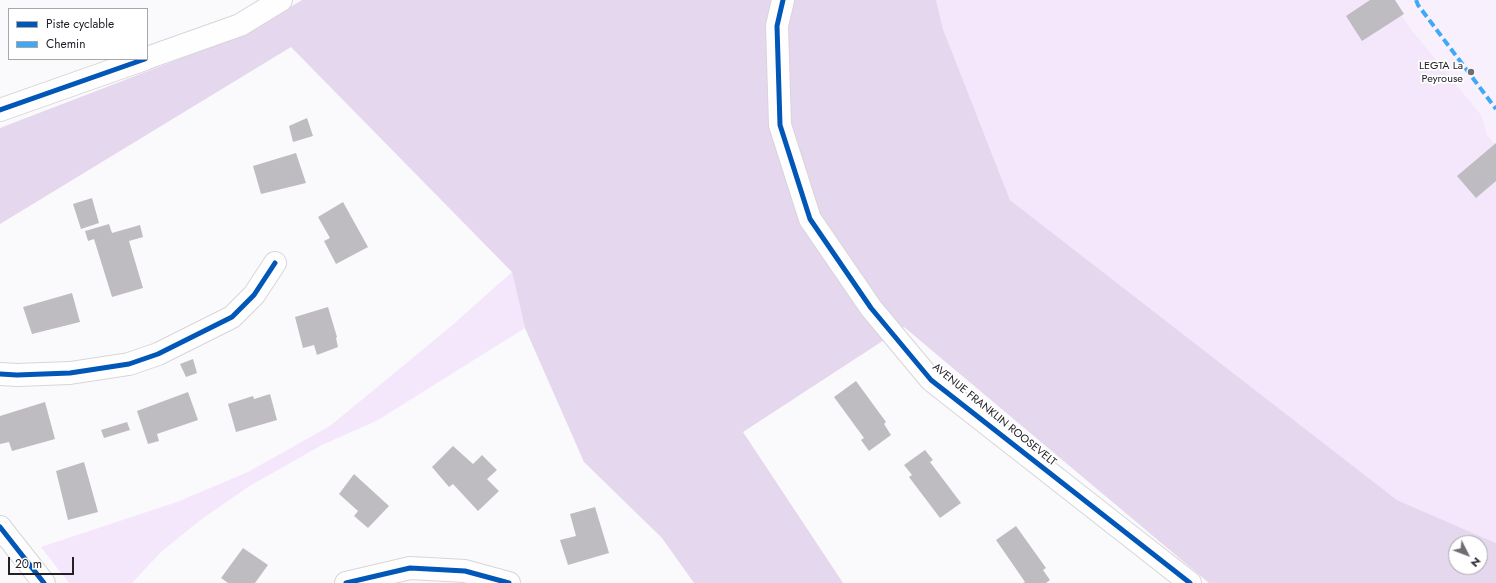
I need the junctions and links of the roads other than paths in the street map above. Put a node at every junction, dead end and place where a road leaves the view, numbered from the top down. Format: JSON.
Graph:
{"nodes":[{"id":1,"x":281,"y":0,"type":"edge"},
{"id":2,"x":783,"y":0,"type":"edge"},
{"id":3,"x":148,"y":58,"type":"edge"},
{"id":4,"x":143,"y":60,"type":"edge"},
{"id":5,"x":0,"y":110,"type":"edge"},
{"id":6,"x":275,"y":263,"type":"dead end"},
{"id":7,"x":0,"y":374,"type":"edge"},
{"id":8,"x":0,"y":527,"type":"edge"},
{"id":9,"x":1188,"y":582,"type":"edge"},
{"id":10,"x":44,"y":583,"type":"edge"},
{"id":11,"x":346,"y":583,"type":"edge"},
{"id":12,"x":509,"y":583,"type":"edge"}],
"edges":[{"from":1,"to":3,"type":"street"},
{"from":2,"to":9,"type":"street","name":"AVENUE FRANKLIN ROOSEVELT"},
{"from":4,"to":5,"type":"street"},
{"from":6,"to":7,"type":"street"},
{"from":8,"to":10,"type":"street"},
{"from":11,"to":12,"type":"street"}]}
